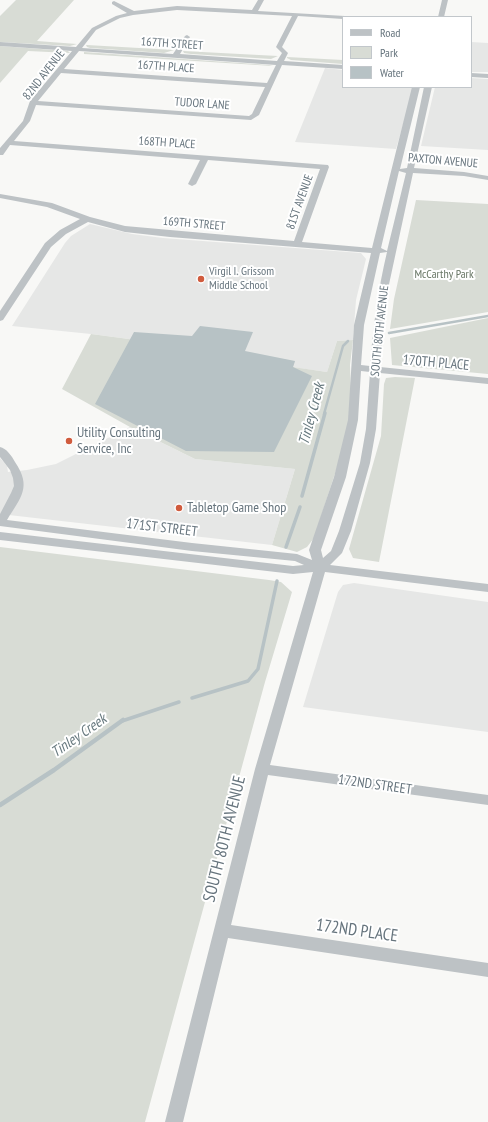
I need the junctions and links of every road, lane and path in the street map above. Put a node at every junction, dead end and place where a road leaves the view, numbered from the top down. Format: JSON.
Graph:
{"nodes":[{"id":1,"x":261,"y":0,"type":"edge"},
{"id":2,"x":445,"y":0,"type":"edge"},
{"id":3,"x":114,"y":3,"type":"dead end"},
{"id":4,"x":254,"y":12,"type":"junction"},
{"id":5,"x":133,"y":13,"type":"junction"},
{"id":6,"x":296,"y":15,"type":"junction"},
{"id":7,"x":441,"y":16,"type":"edge"},
{"id":8,"x":342,"y":18,"type":"edge"},
{"id":9,"x":187,"y":37,"type":"dead end"},
{"id":10,"x":0,"y":44,"type":"edge"},
{"id":11,"x":78,"y":49,"type":"junction"},
{"id":12,"x":175,"y":56,"type":"junction"},
{"id":13,"x":280,"y":62,"type":"junction"},
{"id":14,"x":342,"y":67,"type":"edge"},
{"id":15,"x":61,"y":70,"type":"junction"},
{"id":16,"x":472,"y":75,"type":"edge"},
{"id":17,"x":488,"y":76,"type":"edge"},
{"id":18,"x":270,"y":85,"type":"junction"},
{"id":19,"x":416,"y":88,"type":"edge"},
{"id":20,"x":428,"y":88,"type":"edge"},
{"id":21,"x":33,"y":104,"type":"junction"},
{"id":22,"x":8,"y":143,"type":"junction"},
{"id":23,"x":0,"y":153,"type":"edge"},
{"id":24,"x":204,"y":158,"type":"junction"},
{"id":25,"x":325,"y":167,"type":"joint"},
{"id":26,"x":396,"y":169,"type":"junction"},
{"id":27,"x":410,"y":170,"type":"junction"},
{"id":28,"x":488,"y":178,"type":"edge"},
{"id":29,"x":192,"y":184,"type":"dead end"},
{"id":30,"x":0,"y":196,"type":"edge"},
{"id":31,"x":87,"y":219,"type":"junction"},
{"id":32,"x":297,"y":244,"type":"junction"},
{"id":33,"x":375,"y":250,"type":"junction"},
{"id":34,"x":391,"y":252,"type":"junction"},
{"id":35,"x":0,"y":318,"type":"edge"},
{"id":36,"x":357,"y":368,"type":"junction"},
{"id":37,"x":375,"y":370,"type":"junction"},
{"id":38,"x":488,"y":381,"type":"edge"},
{"id":39,"x":0,"y":450,"type":"edge"},
{"id":40,"x":0,"y":523,"type":"edge"},
{"id":41,"x":0,"y":536,"type":"edge"},
{"id":42,"x":320,"y":568,"type":"junction"},
{"id":43,"x":488,"y":588,"type":"edge"},
{"id":44,"x":262,"y":769,"type":"junction"},
{"id":45,"x":488,"y":800,"type":"edge"},
{"id":46,"x":221,"y":930,"type":"junction"},
{"id":47,"x":488,"y":970,"type":"edge"},
{"id":48,"x":174,"y":1122,"type":"edge"}],
"edges":[{"from":1,"to":4,"type":"street"},
{"from":2,"to":7,"type":"street"},
{"from":3,"to":5,"type":"street"},
{"from":4,"to":5,"type":"street","name":"82ND AVENUE"},
{"from":4,"to":6,"type":"street","name":"82ND AVENUE"},
{"from":5,"to":11,"type":"street","name":"82ND AVENUE"},
{"from":6,"to":8,"type":"street","name":"82ND AVENUE"},
{"from":6,"to":13,"type":"street","name":"TUDOR LANE"},
{"from":9,"to":12,"type":"street"},
{"from":10,"to":11,"type":"street","name":"167TH STREET"},
{"from":11,"to":12,"type":"street","name":"167TH STREET"},
{"from":11,"to":15,"type":"street","name":"82ND AVENUE"},
{"from":12,"to":13,"type":"street","name":"167TH STREET"},
{"from":13,"to":14,"type":"street","name":"167TH STREET"},
{"from":13,"to":18,"type":"street","name":"TUDOR LANE"},
{"from":15,"to":18,"type":"street","name":"167TH PLACE"},
{"from":15,"to":21,"type":"street","name":"82ND AVENUE"},
{"from":16,"to":17,"type":"street"},
{"from":18,"to":21,"type":"street","name":"TUDOR LANE"},
{"from":19,"to":26,"type":"street","name":"SOUTH 80TH AVENUE"},
{"from":20,"to":27,"type":"street","name":"SOUTH 80TH AVENUE"},
{"from":21,"to":22,"type":"street","name":"82ND AVENUE"},
{"from":22,"to":23,"type":"street","name":"82ND AVENUE"},
{"from":22,"to":24,"type":"street","name":"168TH PLACE"},
{"from":24,"to":25,"type":"street","name":"168TH PLACE"},
{"from":24,"to":29,"type":"street"},
{"from":25,"to":32,"type":"street","name":"81ST AVENUE"},
{"from":26,"to":27,"type":"street","name":"PAXTON AVENUE"},
{"from":26,"to":33,"type":"street","name":"SOUTH 80TH AVENUE"},
{"from":27,"to":28,"type":"street","name":"PAXTON AVENUE"},
{"from":27,"to":34,"type":"street","name":"SOUTH 80TH AVENUE"},
{"from":30,"to":31,"type":"street","name":"169TH STREET"},
{"from":31,"to":32,"type":"street","name":"169TH STREET"},
{"from":31,"to":35,"type":"street"},
{"from":32,"to":33,"type":"street","name":"169TH STREET"},
{"from":33,"to":34,"type":"street","name":"169TH STREET"},
{"from":33,"to":36,"type":"street","name":"SOUTH 80TH AVENUE"},
{"from":34,"to":37,"type":"street","name":"SOUTH 80TH AVENUE"},
{"from":36,"to":37,"type":"street","name":"170TH PLACE"},
{"from":36,"to":42,"type":"street","name":"SOUTH 80TH AVENUE"},
{"from":37,"to":38,"type":"street","name":"170TH PLACE"},
{"from":37,"to":42,"type":"street","name":"SOUTH 80TH AVENUE"},
{"from":39,"to":40,"type":"street"},
{"from":40,"to":42,"type":"street","name":"171ST STREET"},
{"from":41,"to":42,"type":"street","name":"171ST STREET"},
{"from":42,"to":43,"type":"street","name":"171ST STREET"},
{"from":42,"to":44,"type":"street","name":"SOUTH 80TH AVENUE"},
{"from":44,"to":45,"type":"street","name":"172ND STREET"},
{"from":44,"to":46,"type":"street","name":"SOUTH 80TH AVENUE"},
{"from":46,"to":47,"type":"street","name":"172ND PLACE"},
{"from":46,"to":48,"type":"street","name":"SOUTH 80TH AVENUE"}]}
